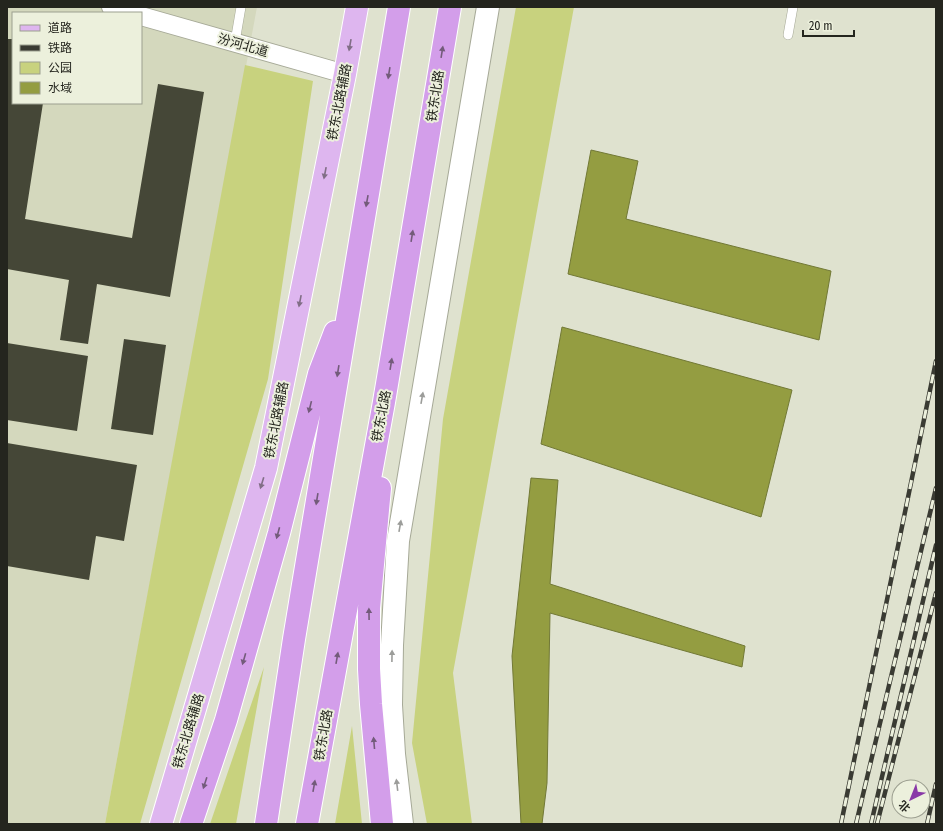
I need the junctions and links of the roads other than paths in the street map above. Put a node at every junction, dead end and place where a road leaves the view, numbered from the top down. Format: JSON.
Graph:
{"nodes":[{"id":1,"x":111,"y":7,"type":"edge"},
{"id":2,"x":241,"y":7,"type":"edge"},
{"id":3,"x":357,"y":7,"type":"edge"},
{"id":4,"x":399,"y":7,"type":"edge"},
{"id":5,"x":450,"y":7,"type":"edge"},
{"id":6,"x":488,"y":7,"type":"edge"},
{"id":7,"x":793,"y":7,"type":"edge"},
{"id":8,"x":128,"y":12,"type":"edge"},
{"id":9,"x":142,"y":16,"type":"edge"},
{"id":10,"x":788,"y":35,"type":"dead end"},
{"id":11,"x":235,"y":42,"type":"junction"},
{"id":12,"x":345,"y":74,"type":"junction"},
{"id":13,"x":351,"y":292,"type":"junction"},
{"id":14,"x":384,"y":402,"type":"junction"},
{"id":15,"x":161,"y":824,"type":"edge"},
{"id":16,"x":191,"y":824,"type":"edge"},
{"id":17,"x":266,"y":824,"type":"edge"},
{"id":18,"x":307,"y":824,"type":"edge"},
{"id":19,"x":382,"y":824,"type":"edge"},
{"id":20,"x":402,"y":824,"type":"edge"}],
"edges":[{"from":1,"to":8,"type":"street"},
{"from":2,"to":11,"type":"lane"},
{"from":3,"to":12,"type":"main road","name":"铁东北路辅路","one_way":true},
{"from":4,"to":13,"type":"highway","one_way":true},
{"from":14,"to":5,"type":"highway","name":"铁东北路","one_way":true},
{"from":20,"to":6,"type":"street","one_way":true},
{"from":7,"to":10,"type":"lane"},
{"from":9,"to":11,"type":"street","name":"汾河北道"},
{"from":11,"to":12,"type":"street","name":"汾河北道"},
{"from":12,"to":15,"type":"main road","name":"铁东北路辅路","one_way":true},
{"from":13,"to":16,"type":"highway","one_way":true},
{"from":13,"to":17,"type":"highway","one_way":true},
{"from":18,"to":14,"type":"highway","name":"铁东北路","one_way":true},
{"from":19,"to":14,"type":"highway","one_way":true}]}
